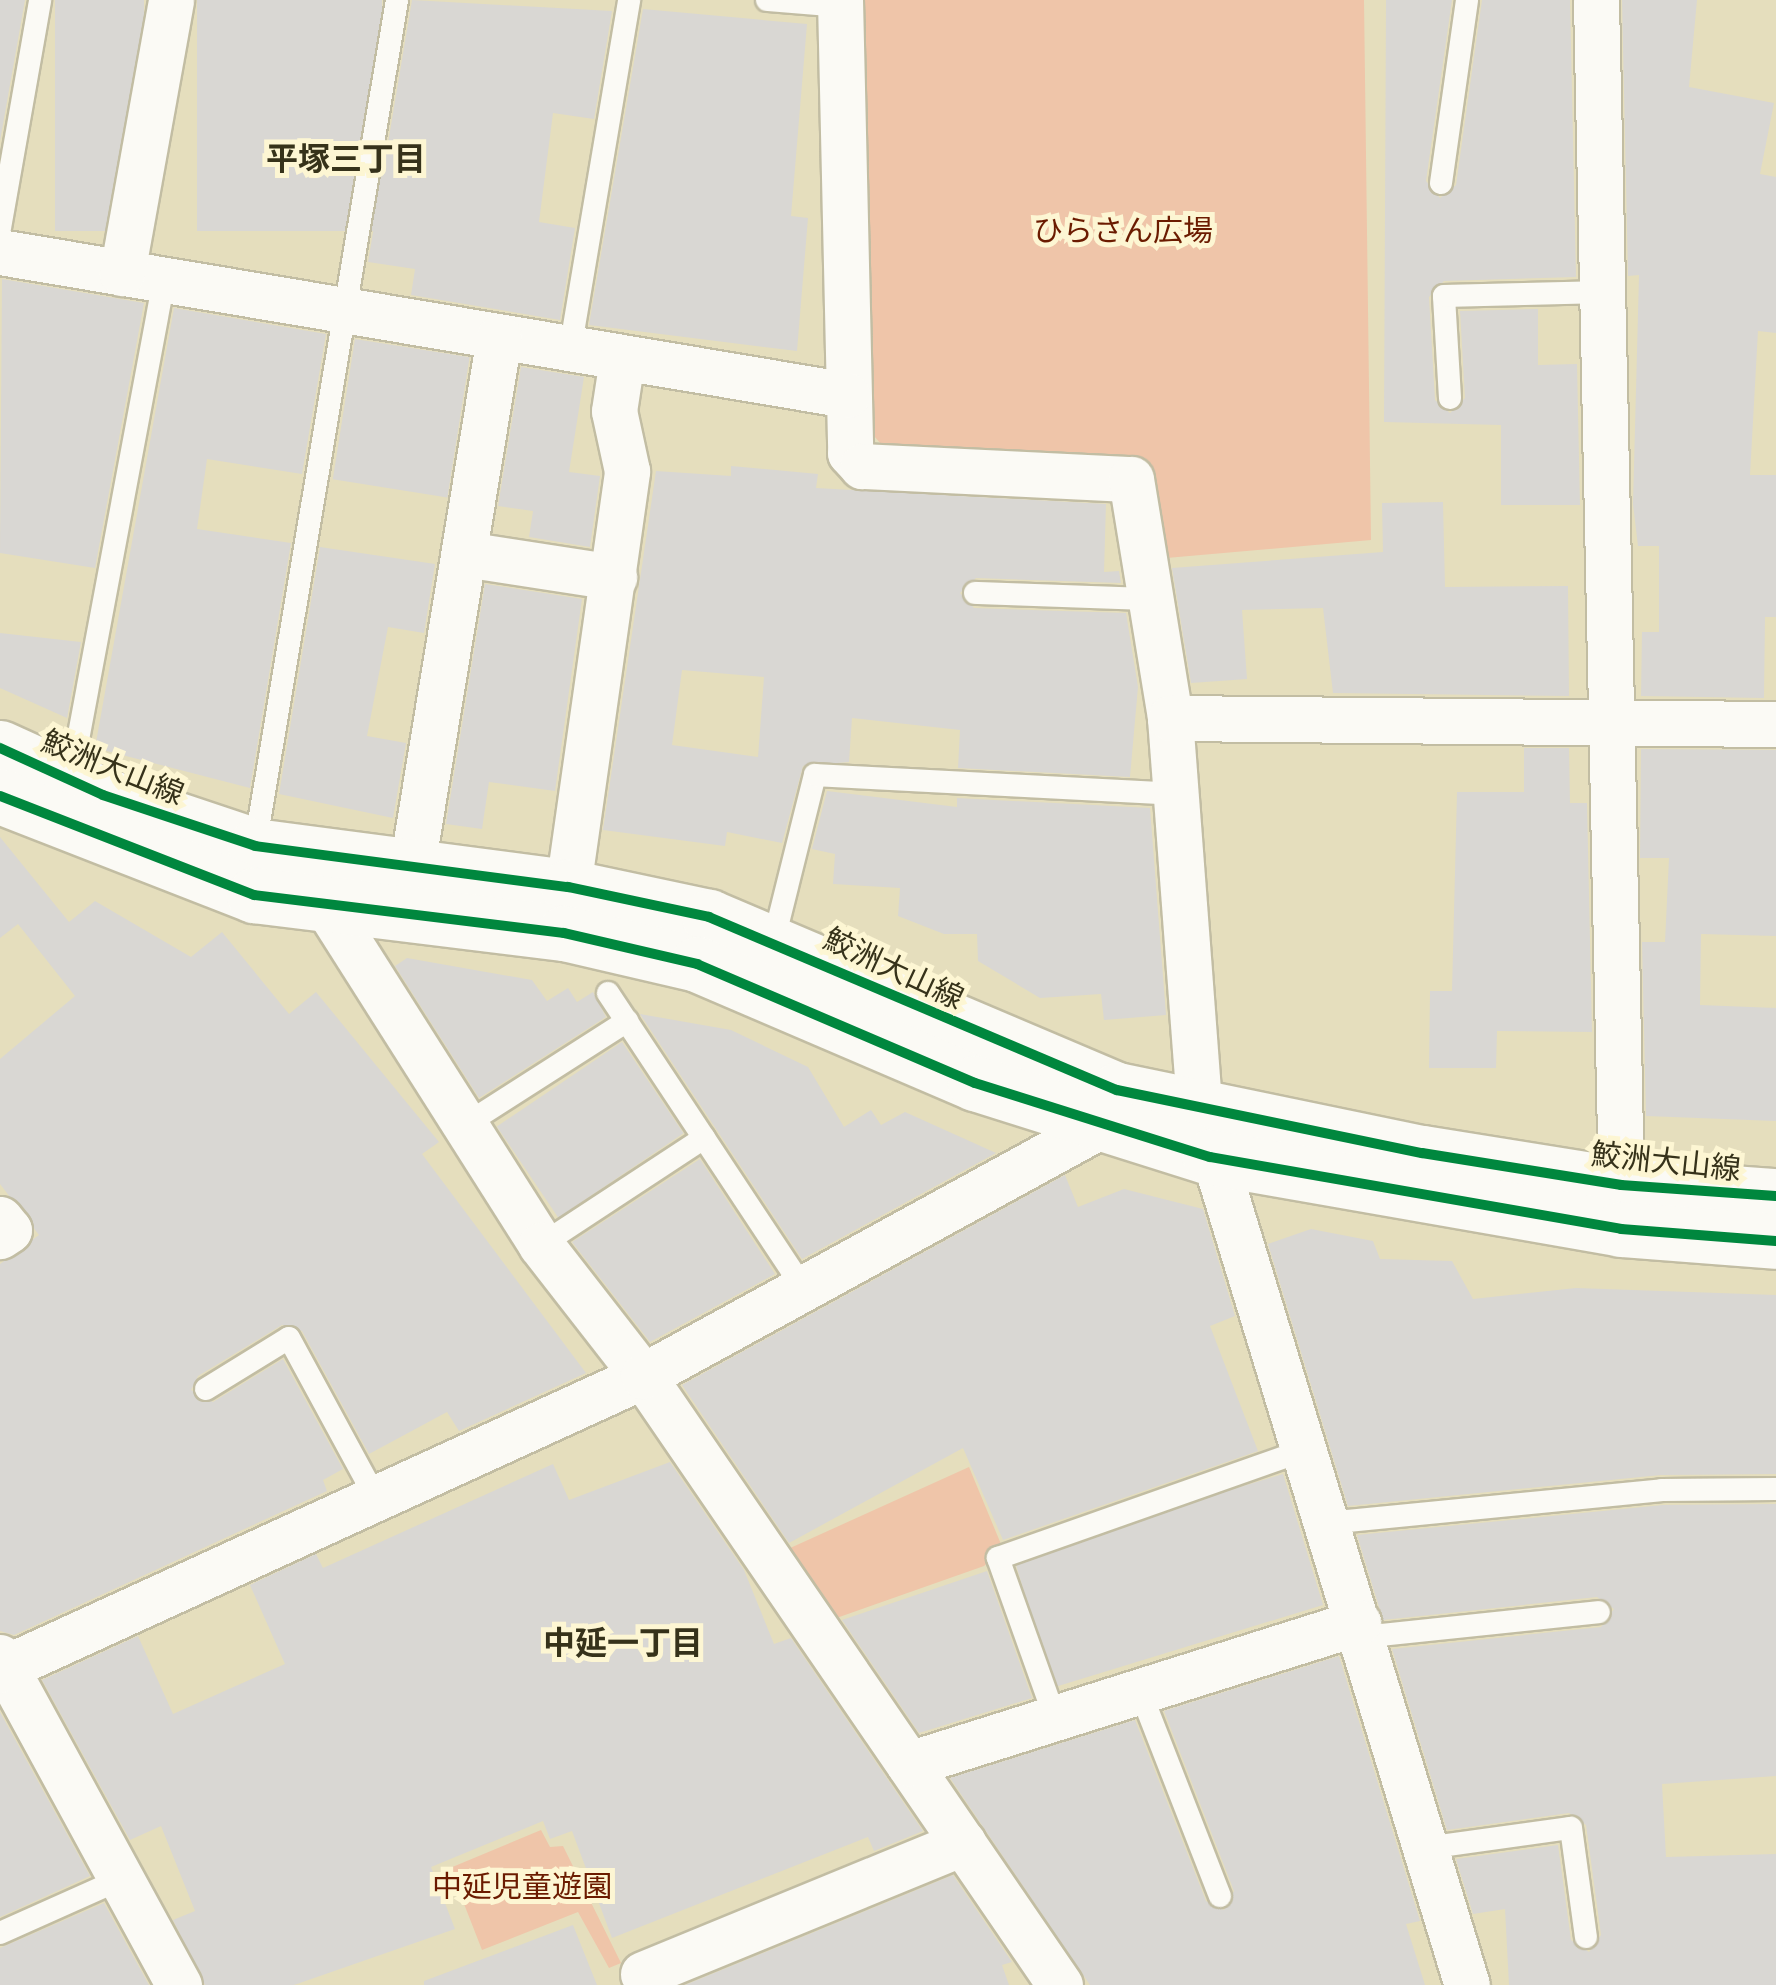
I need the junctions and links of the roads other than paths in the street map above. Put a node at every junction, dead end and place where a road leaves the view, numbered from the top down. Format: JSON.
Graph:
{"nodes":[{"id":1,"x":40,"y":0,"type":"edge"},
{"id":2,"x":171,"y":0,"type":"edge"},
{"id":3,"x":397,"y":0,"type":"edge"},
{"id":4,"x":629,"y":0,"type":"edge"},
{"id":5,"x":768,"y":0,"type":"edge"},
{"id":6,"x":1466,"y":0,"type":"edge"},
{"id":7,"x":1596,"y":0,"type":"edge"},
{"id":8,"x":840,"y":3,"type":"edge"},
{"id":9,"x":1441,"y":183,"type":"dead end"},
{"id":10,"x":0,"y":228,"type":"edge"},
{"id":11,"x":0,"y":252,"type":"edge"},
{"id":12,"x":143,"y":276,"type":"junction"},
{"id":13,"x":1604,"y":292,"type":"junction"},
{"id":14,"x":344,"y":311,"type":"junction"},
{"id":15,"x":499,"y":337,"type":"junction"},
{"id":16,"x":570,"y":350,"type":"junction"},
{"id":17,"x":622,"y":359,"type":"junction"},
{"id":18,"x":847,"y":396,"type":"junction"},
{"id":19,"x":1450,"y":398,"type":"dead end"},
{"id":20,"x":464,"y":554,"type":"junction"},
{"id":21,"x":614,"y":577,"type":"junction"},
{"id":22,"x":975,"y":593,"type":"dead end"},
{"id":23,"x":1150,"y":599,"type":"junction"},
{"id":24,"x":1170,"y":718,"type":"junction"},
{"id":25,"x":1615,"y":724,"type":"junction"},
{"id":26,"x":1776,"y":724,"type":"edge"},
{"id":27,"x":77,"y":745,"type":"dead end"},
{"id":28,"x":0,"y":748,"type":"edge"},
{"id":29,"x":1172,"y":794,"type":"junction"},
{"id":30,"x":0,"y":796,"type":"edge"},
{"id":31,"x":277,"y":849,"type":"junction"},
{"id":32,"x":412,"y":866,"type":"junction"},
{"id":33,"x":568,"y":887,"type":"junction"},
{"id":34,"x":321,"y":909,"type":"junction"},
{"id":35,"x":774,"y":939,"type":"junction"},
{"id":36,"x":608,"y":993,"type":"dead end"},
{"id":37,"x":628,"y":1022,"type":"junction"},
{"id":38,"x":463,"y":1126,"type":"junction"},
{"id":39,"x":1098,"y":1128,"type":"junction"},
{"id":40,"x":1205,"y":1133,"type":"junction"},
{"id":41,"x":704,"y":1138,"type":"junction"},
{"id":42,"x":1621,"y":1185,"type":"junction"},
{"id":43,"x":1776,"y":1196,"type":"edge"},
{"id":44,"x":0,"y":1219,"type":"edge"},
{"id":45,"x":0,"y":1236,"type":"edge"},
{"id":46,"x":1776,"y":1241,"type":"edge"},
{"id":47,"x":540,"y":1245,"type":"junction"},
{"id":48,"x":803,"y":1288,"type":"junction"},
{"id":49,"x":643,"y":1376,"type":"junction"},
{"id":50,"x":206,"y":1390,"type":"dead end"},
{"id":51,"x":1305,"y":1450,"type":"junction"},
{"id":52,"x":1776,"y":1489,"type":"edge"},
{"id":53,"x":378,"y":1500,"type":"junction"},
{"id":54,"x":1327,"y":1523,"type":"junction"},
{"id":55,"x":1599,"y":1612,"type":"dead end"},
{"id":56,"x":1360,"y":1629,"type":"junction"},
{"id":57,"x":2,"y":1665,"type":"edge"},
{"id":58,"x":1140,"y":1691,"type":"junction"},
{"id":59,"x":1054,"y":1718,"type":"junction"},
{"id":60,"x":909,"y":1764,"type":"junction"},
{"id":61,"x":963,"y":1843,"type":"junction"},
{"id":62,"x":1426,"y":1848,"type":"junction"},
{"id":63,"x":121,"y":1878,"type":"junction"},
{"id":64,"x":1220,"y":1896,"type":"dead end"},
{"id":65,"x":0,"y":1933,"type":"edge"},
{"id":66,"x":1586,"y":1937,"type":"dead end"},
{"id":67,"x":629,"y":1979,"type":"edge"},
{"id":68,"x":179,"y":1985,"type":"edge"},
{"id":69,"x":1060,"y":1985,"type":"edge"},
{"id":70,"x":1467,"y":1985,"type":"edge"}],
"edges":[{"from":1,"to":10,"type":"lane"},
{"from":2,"to":12,"type":"street"},
{"from":3,"to":14,"type":"lane"},
{"from":4,"to":16,"type":"lane"},
{"from":5,"to":8,"type":"lane"},
{"from":6,"to":9,"type":"lane"},
{"from":7,"to":13,"type":"street"},
{"from":8,"to":18,"type":"street"},
{"from":11,"to":12,"type":"street"},
{"from":12,"to":14,"type":"street"},
{"from":12,"to":27,"type":"lane"},
{"from":13,"to":19,"type":"lane"},
{"from":13,"to":25,"type":"street"},
{"from":14,"to":15,"type":"street"},
{"from":14,"to":31,"type":"lane"},
{"from":15,"to":16,"type":"street"},
{"from":15,"to":20,"type":"street"},
{"from":16,"to":17,"type":"street"},
{"from":17,"to":18,"type":"street"},
{"from":17,"to":21,"type":"street"},
{"from":18,"to":23,"type":"street"},
{"from":20,"to":21,"type":"street"},
{"from":20,"to":32,"type":"street"},
{"from":21,"to":33,"type":"street"},
{"from":22,"to":23,"type":"lane"},
{"from":23,"to":24,"type":"street"},
{"from":24,"to":25,"type":"street"},
{"from":24,"to":29,"type":"street"},
{"from":25,"to":26,"type":"street"},
{"from":25,"to":42,"type":"street"},
{"from":28,"to":31,"type":"main road","name":"鮫洲大山線"},
{"from":29,"to":35,"type":"lane"},
{"from":29,"to":40,"type":"street"},
{"from":30,"to":34,"type":"main road","name":"鮫洲大山線"},
{"from":31,"to":32,"type":"main road","name":"鮫洲大山線"},
{"from":31,"to":34,"type":"street"},
{"from":32,"to":33,"type":"main road","name":"鮫洲大山線"},
{"from":33,"to":35,"type":"main road","name":"鮫洲大山線"},
{"from":34,"to":38,"type":"street"},
{"from":34,"to":39,"type":"main road","name":"鮫洲大山線"},
{"from":35,"to":40,"type":"main road","name":"鮫洲大山線"},
{"from":36,"to":37,"type":"lane"},
{"from":37,"to":38,"type":"lane"},
{"from":37,"to":41,"type":"lane"},
{"from":38,"to":47,"type":"street"},
{"from":39,"to":40,"type":"main road","name":"鮫洲大山線"},
{"from":39,"to":48,"type":"street"},
{"from":40,"to":42,"type":"main road","name":"鮫洲大山線"},
{"from":40,"to":46,"type":"main road","name":"鮫洲大山線"},
{"from":40,"to":51,"type":"street"},
{"from":41,"to":47,"type":"lane"},
{"from":41,"to":48,"type":"lane"},
{"from":42,"to":43,"type":"main road","name":"鮫洲大山線"},
{"from":44,"to":45,"type":"street"},
{"from":47,"to":49,"type":"street"},
{"from":48,"to":49,"type":"street"},
{"from":49,"to":53,"type":"street"},
{"from":49,"to":60,"type":"street"},
{"from":50,"to":53,"type":"lane"},
{"from":51,"to":54,"type":"street"},
{"from":51,"to":59,"type":"lane"},
{"from":52,"to":54,"type":"lane"},
{"from":53,"to":57,"type":"street"},
{"from":54,"to":56,"type":"street"},
{"from":55,"to":56,"type":"lane"},
{"from":56,"to":58,"type":"street"},
{"from":56,"to":62,"type":"street"},
{"from":57,"to":63,"type":"street"},
{"from":58,"to":59,"type":"street"},
{"from":58,"to":64,"type":"lane"},
{"from":59,"to":60,"type":"street"},
{"from":60,"to":61,"type":"street"},
{"from":61,"to":67,"type":"street"},
{"from":61,"to":69,"type":"street"},
{"from":62,"to":66,"type":"lane"},
{"from":62,"to":70,"type":"street"},
{"from":63,"to":65,"type":"lane"},
{"from":63,"to":68,"type":"street"}]}
